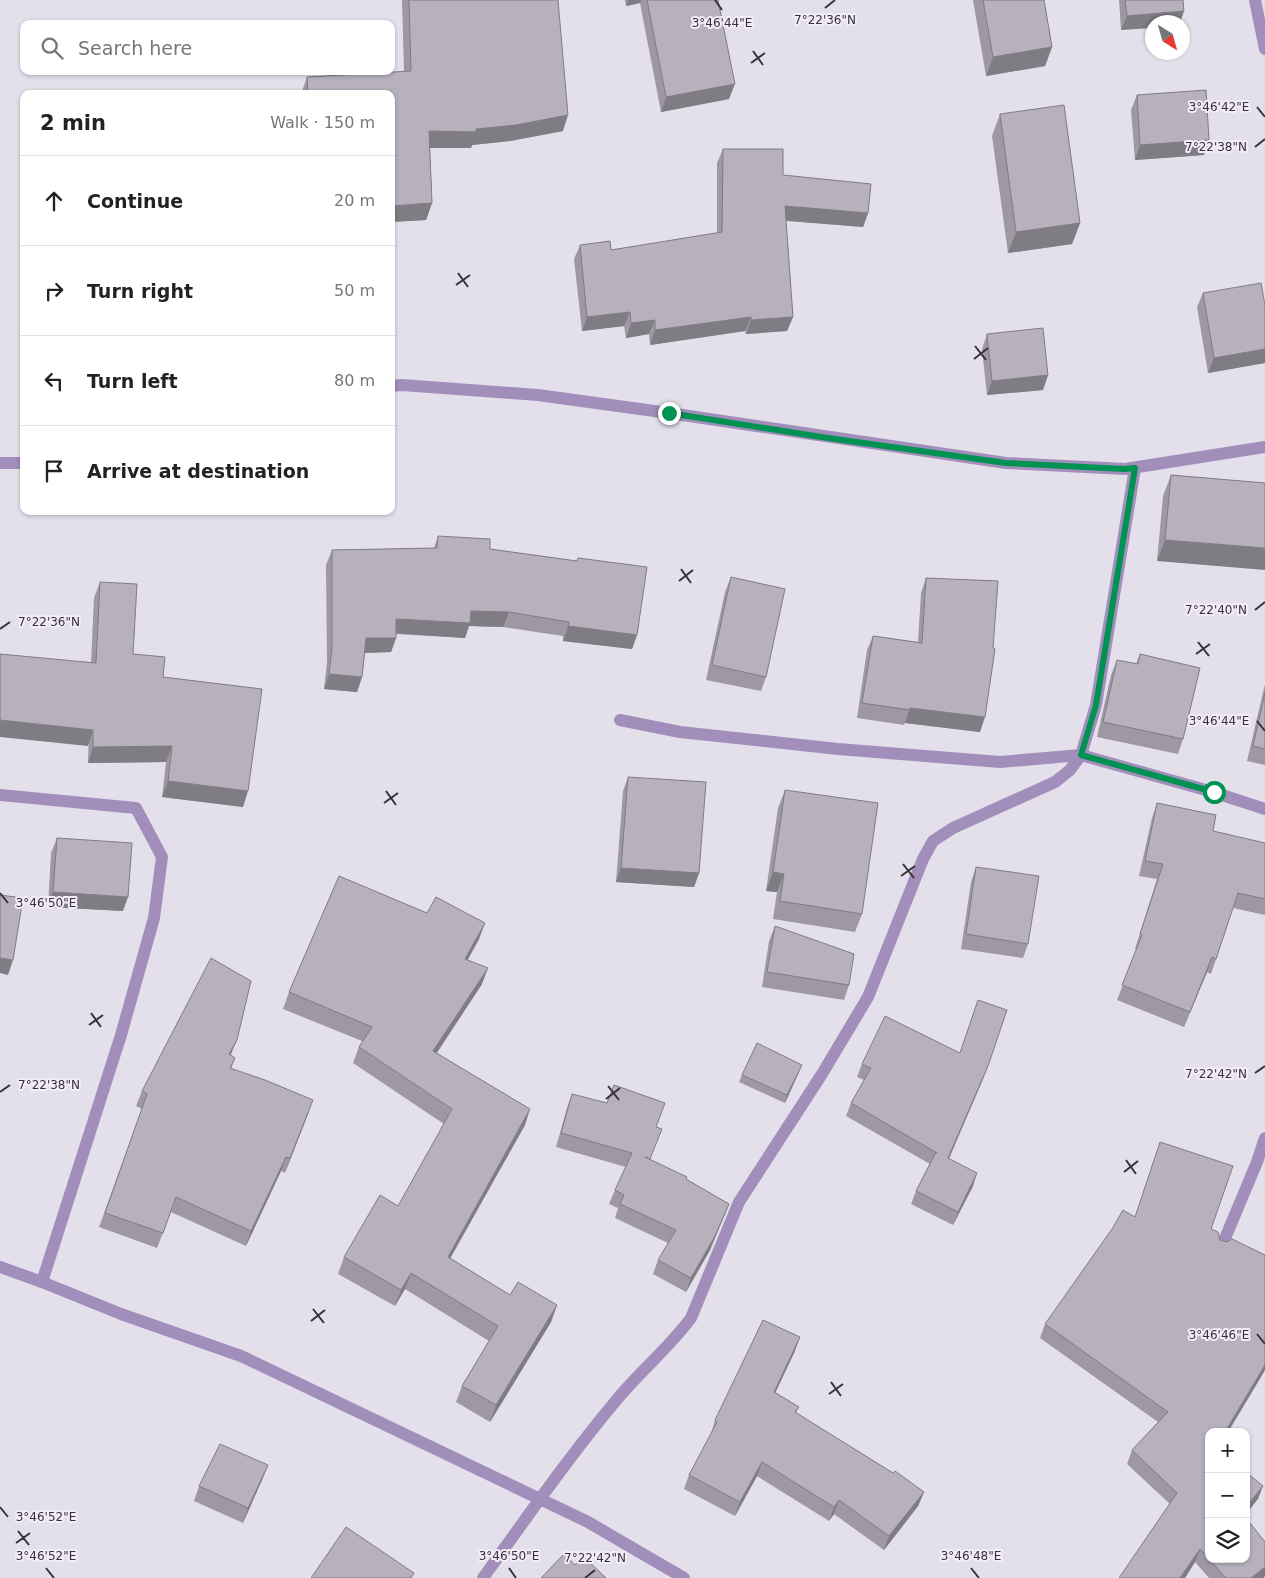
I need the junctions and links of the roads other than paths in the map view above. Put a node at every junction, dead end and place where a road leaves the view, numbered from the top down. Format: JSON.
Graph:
{"nodes":[{"id":1,"x":1256,"y":0,"type":"edge"},
{"id":2,"x":1265,"y":49,"type":"edge"},
{"id":3,"x":395,"y":385,"type":"edge"},
{"id":4,"x":1265,"y":448,"type":"edge"},
{"id":5,"x":0,"y":463,"type":"edge"},
{"id":6,"x":20,"y":463,"type":"edge"},
{"id":7,"x":1135,"y":468,"type":"junction"},
{"id":8,"x":620,"y":720,"type":"dead end"},
{"id":9,"x":1081,"y":755,"type":"junction"},
{"id":10,"x":0,"y":795,"type":"edge"},
{"id":11,"x":1265,"y":809,"type":"edge"},
{"id":12,"x":1265,"y":1138,"type":"edge"},
{"id":13,"x":1221,"y":1248,"type":"edge"},
{"id":14,"x":0,"y":1267,"type":"edge"},
{"id":15,"x":42,"y":1282,"type":"junction"},
{"id":16,"x":540,"y":1499,"type":"junction"},
{"id":17,"x":483,"y":1578,"type":"edge"},
{"id":18,"x":684,"y":1578,"type":"edge"}],
"edges":[{"from":1,"to":2,"type":"street"},
{"from":3,"to":7,"type":"street"},
{"from":4,"to":7,"type":"street"},
{"from":5,"to":6,"type":"street"},
{"from":7,"to":9,"type":"street"},
{"from":8,"to":9,"type":"street"},
{"from":9,"to":11,"type":"street"},
{"from":9,"to":16,"type":"street"},
{"from":10,"to":15,"type":"street"},
{"from":12,"to":13,"type":"street"},
{"from":14,"to":15,"type":"street"},
{"from":15,"to":16,"type":"street"},
{"from":16,"to":17,"type":"street"},
{"from":16,"to":18,"type":"street"}]}
